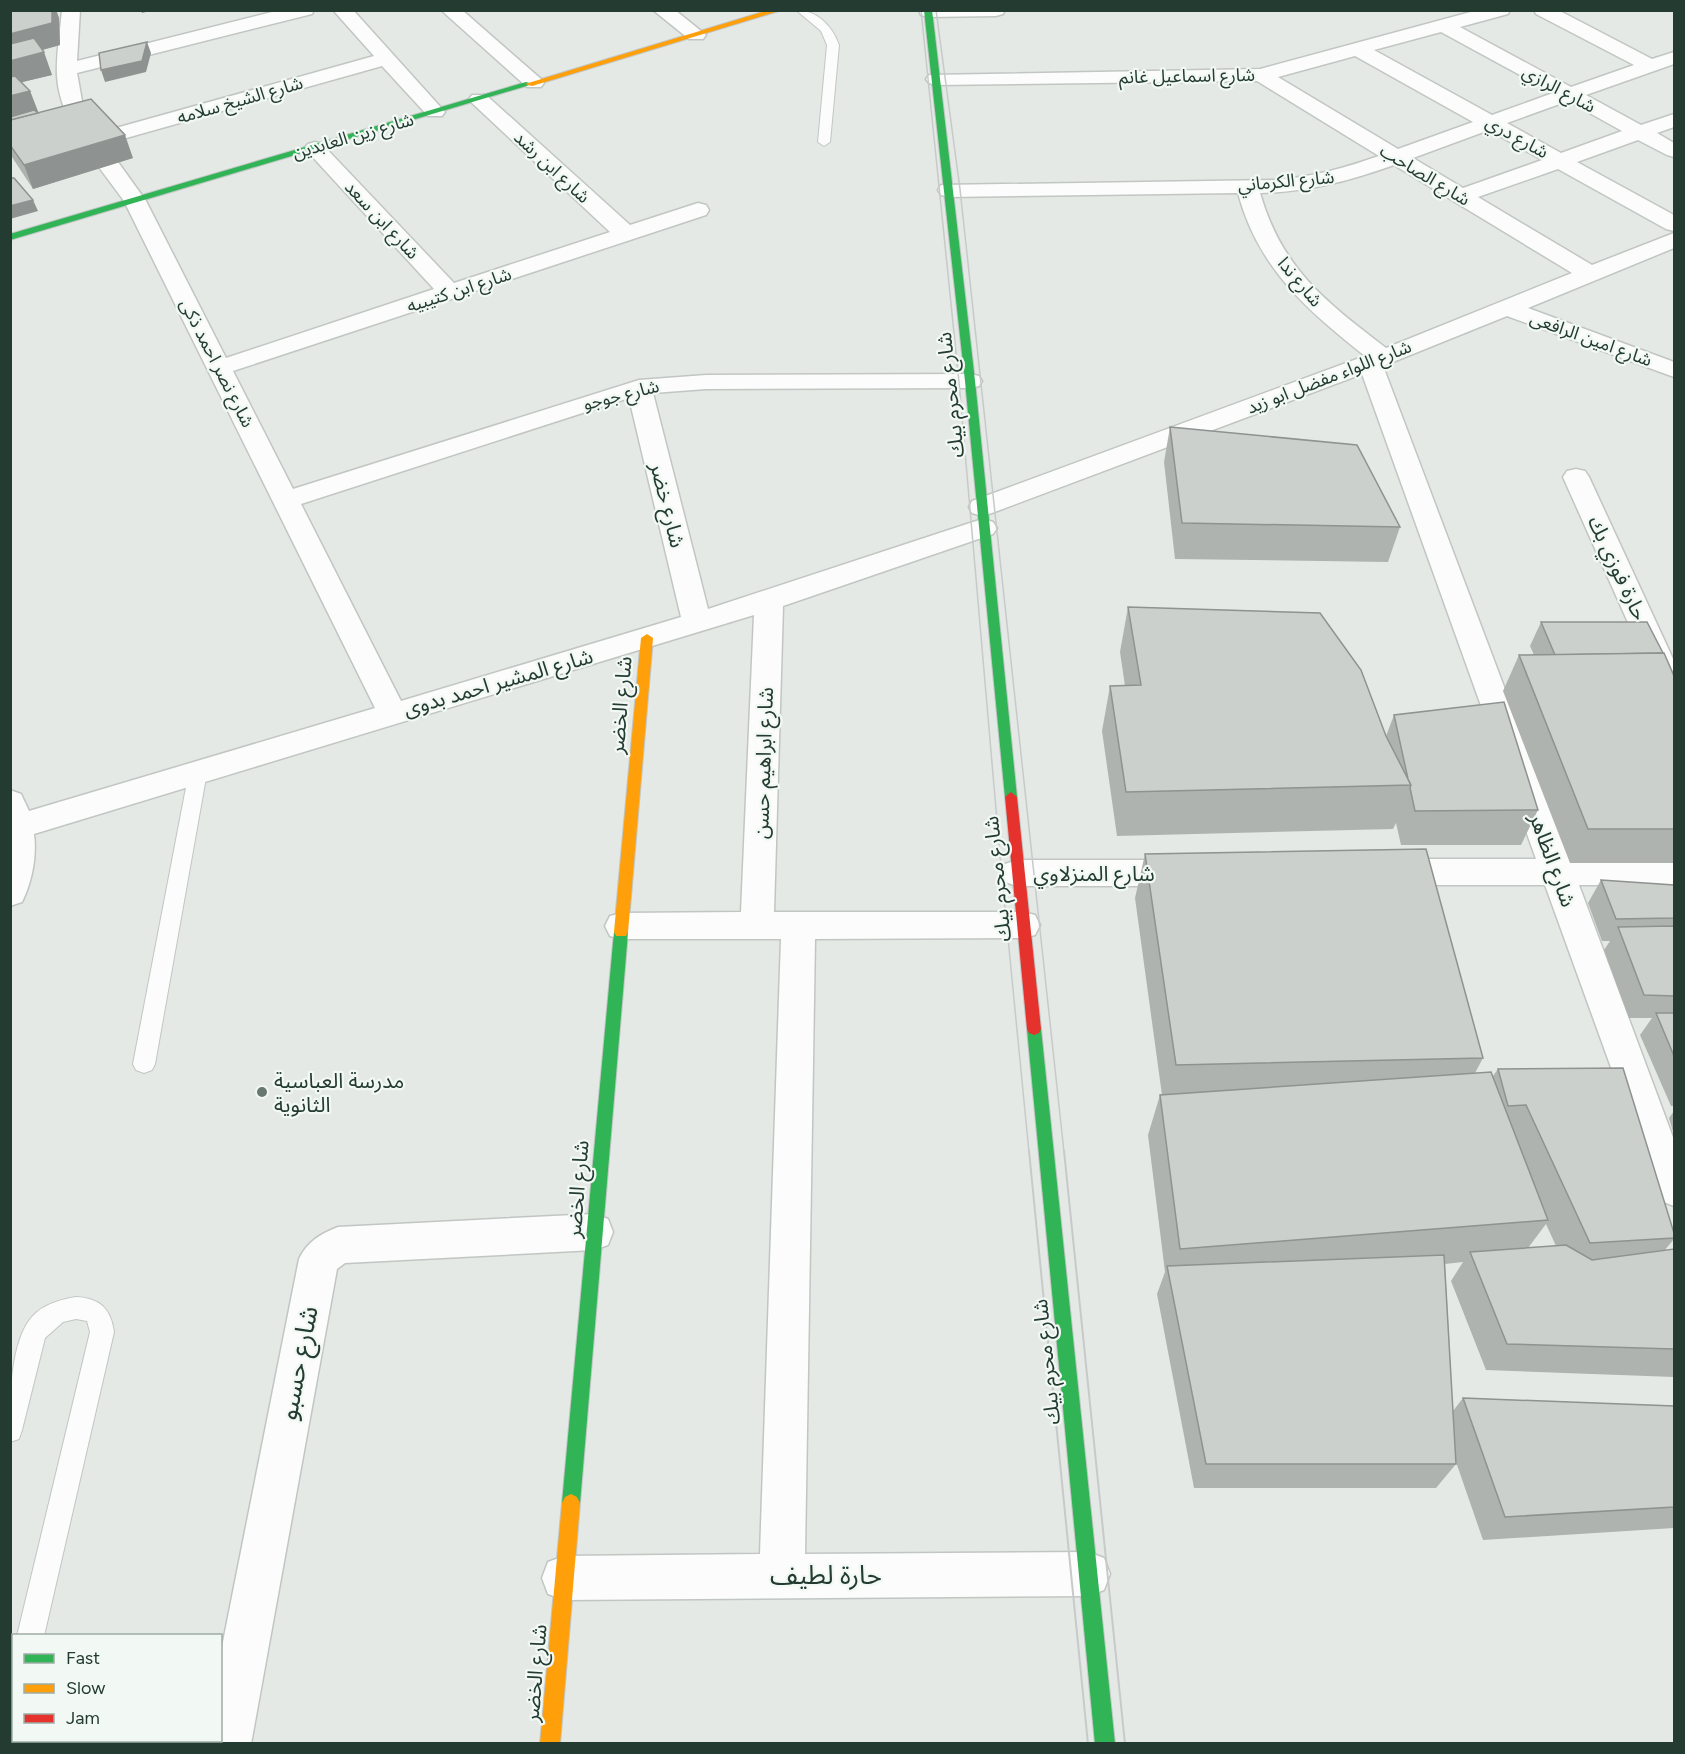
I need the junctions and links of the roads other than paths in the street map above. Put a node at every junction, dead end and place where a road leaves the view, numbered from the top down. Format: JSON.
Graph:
{"nodes":[{"id":1,"x":305,"y":10,"type":"edge"},
{"id":2,"x":342,"y":10,"type":"edge"},
{"id":3,"x":450,"y":10,"type":"edge"},
{"id":4,"x":662,"y":10,"type":"edge"},
{"id":5,"x":779,"y":10,"type":"edge"},
{"id":6,"x":801,"y":10,"type":"edge"},
{"id":7,"x":996,"y":10,"type":"edge"},
{"id":8,"x":1502,"y":10,"type":"edge"},
{"id":9,"x":1543,"y":10,"type":"edge"},
{"id":10,"x":928,"y":11,"type":"edge"},
{"id":11,"x":65,"y":12,"type":"edge"},
{"id":12,"x":1454,"y":19,"type":"edge"},
{"id":13,"x":696,"y":35,"type":"junction"},
{"id":14,"x":1359,"y":50,"type":"junction"},
{"id":15,"x":1674,"y":58,"type":"edge"},
{"id":16,"x":387,"y":59,"type":"junction"},
{"id":17,"x":1651,"y":66,"type":"junction"},
{"id":18,"x":68,"y":69,"type":"junction"},
{"id":19,"x":1261,"y":75,"type":"junction"},
{"id":20,"x":936,"y":79,"type":"junction"},
{"id":21,"x":534,"y":83,"type":"junction"},
{"id":22,"x":1569,"y":94,"type":"junction"},
{"id":23,"x":479,"y":99,"type":"junction"},
{"id":24,"x":435,"y":112,"type":"junction"},
{"id":25,"x":1674,"y":120,"type":"edge"},
{"id":26,"x":1490,"y":122,"type":"junction"},
{"id":27,"x":1639,"y":132,"type":"junction"},
{"id":28,"x":93,"y":141,"type":"junction"},
{"id":29,"x":824,"y":142,"type":"dead end"},
{"id":30,"x":315,"y":148,"type":"junction"},
{"id":31,"x":1674,"y":151,"type":"edge"},
{"id":32,"x":1396,"y":157,"type":"junction"},
{"id":33,"x":1560,"y":161,"type":"junction"},
{"id":34,"x":1247,"y":186,"type":"junction"},
{"id":35,"x":949,"y":190,"type":"junction"},
{"id":36,"x":1461,"y":196,"type":"junction"},
{"id":37,"x":135,"y":201,"type":"junction"},
{"id":38,"x":698,"y":210,"type":"dead end"},
{"id":39,"x":1674,"y":224,"type":"edge"},
{"id":40,"x":626,"y":234,"type":"junction"},
{"id":41,"x":10,"y":237,"type":"edge"},
{"id":42,"x":1674,"y":240,"type":"edge"},
{"id":43,"x":1590,"y":274,"type":"junction"},
{"id":44,"x":450,"y":293,"type":"junction"},
{"id":45,"x":1506,"y":308,"type":"junction"},
{"id":46,"x":1376,"y":360,"type":"junction"},
{"id":47,"x":219,"y":368,"type":"junction"},
{"id":48,"x":1674,"y":370,"type":"edge"},
{"id":49,"x":970,"y":381,"type":"junction"},
{"id":50,"x":639,"y":387,"type":"junction"},
{"id":51,"x":1576,"y":477,"type":"dead end"},
{"id":52,"x":285,"y":500,"type":"junction"},
{"id":53,"x":982,"y":518,"type":"junction"},
{"id":54,"x":769,"y":601,"type":"junction"},
{"id":55,"x":697,"y":623,"type":"junction"},
{"id":56,"x":647,"y":638,"type":"junction"},
{"id":57,"x":1674,"y":692,"type":"edge"},
{"id":58,"x":392,"y":713,"type":"junction"},
{"id":59,"x":198,"y":772,"type":"junction"},
{"id":60,"x":13,"y":820,"type":"edge"},
{"id":61,"x":1557,"y":872,"type":"junction"},
{"id":62,"x":1674,"y":872,"type":"edge"},
{"id":63,"x":1017,"y":873,"type":"junction"},
{"id":64,"x":1211,"y":873,"type":"edge"},
{"id":65,"x":1355,"y":873,"type":"edge"},
{"id":66,"x":10,"y":893,"type":"edge"},
{"id":67,"x":757,"y":925,"type":"junction"},
{"id":68,"x":798,"y":925,"type":"junction"},
{"id":69,"x":1023,"y":925,"type":"junction"},
{"id":70,"x":622,"y":926,"type":"junction"},
{"id":71,"x":144,"y":1064,"type":"dead end"},
{"id":72,"x":1674,"y":1189,"type":"edge"},
{"id":73,"x":594,"y":1232,"type":"junction"},
{"id":74,"x":10,"y":1430,"type":"edge"},
{"id":75,"x":1088,"y":1574,"type":"junction"},
{"id":76,"x":782,"y":1575,"type":"junction"},
{"id":77,"x":564,"y":1578,"type":"junction"},
{"id":78,"x":30,"y":1634,"type":"edge"},
{"id":79,"x":227,"y":1743,"type":"edge"},
{"id":80,"x":550,"y":1743,"type":"edge"},
{"id":81,"x":1105,"y":1743,"type":"edge"}],
"edges":[{"from":1,"to":18,"type":"street"},
{"from":2,"to":16,"type":"street"},
{"from":3,"to":21,"type":"street"},
{"from":4,"to":13,"type":"street"},
{"from":5,"to":13,"type":"main road","name":"شارع زين العابدين"},
{"from":6,"to":29,"type":"lane"},
{"from":7,"to":10,"type":"street"},
{"from":8,"to":12,"type":"street","name":"شارع اسماعيل غانم"},
{"from":9,"to":17,"type":"street"},
{"from":10,"to":20,"type":"main road","name":"شارع محرم بيك"},
{"from":11,"to":18,"type":"street","name":"شارع نصر احمد ذكى"},
{"from":12,"to":14,"type":"street","name":"شارع اسماعيل غانم"},
{"from":12,"to":22,"type":"street","name":"شارع الرازي"},
{"from":13,"to":21,"type":"main road","name":"شارع زين العابدين"},
{"from":14,"to":19,"type":"street","name":"شارع اسماعيل غانم"},
{"from":14,"to":26,"type":"street","name":"شارع دري"},
{"from":15,"to":17,"type":"street","name":"شارع الكرماني"},
{"from":16,"to":24,"type":"street"},
{"from":16,"to":28,"type":"street","name":"شارع الشيخ سلامه"},
{"from":17,"to":22,"type":"street","name":"شارع الكرماني"},
{"from":18,"to":28,"type":"street","name":"شارع نصر احمد ذكى"},
{"from":19,"to":20,"type":"street","name":"شارع اسماعيل غانم"},
{"from":19,"to":32,"type":"street","name":"شارع الصاحب"},
{"from":20,"to":35,"type":"main road","name":"شارع محرم بيك"},
{"from":21,"to":23,"type":"main road","name":"شارع زين العابدين"},
{"from":22,"to":26,"type":"street","name":"شارع الكرماني"},
{"from":22,"to":27,"type":"street","name":"شارع الرازي"},
{"from":23,"to":24,"type":"main road","name":"شارع زين العابدين"},
{"from":23,"to":40,"type":"street","name":"شارع ابن رشد"},
{"from":24,"to":30,"type":"main road","name":"شارع زين العابدين"},
{"from":25,"to":27,"type":"street"},
{"from":26,"to":32,"type":"street","name":"شارع الكرماني"},
{"from":26,"to":33,"type":"street","name":"شارع دري"},
{"from":27,"to":31,"type":"street","name":"شارع الرازي"},
{"from":27,"to":33,"type":"street"},
{"from":28,"to":37,"type":"street","name":"شارع نصر احمد ذكى"},
{"from":30,"to":37,"type":"main road","name":"شارع زين العابدين"},
{"from":30,"to":44,"type":"street","name":"شارع ابن سعد"},
{"from":32,"to":34,"type":"street","name":"شارع الكرماني"},
{"from":32,"to":36,"type":"street","name":"شارع الصاحب"},
{"from":33,"to":36,"type":"street"},
{"from":33,"to":39,"type":"street","name":"شارع دري"},
{"from":34,"to":35,"type":"street","name":"شارع الكرماني"},
{"from":34,"to":46,"type":"street","name":"شارع ندا"},
{"from":35,"to":49,"type":"main road","name":"شارع محرم بيك"},
{"from":36,"to":43,"type":"street","name":"شارع الصاحب"},
{"from":37,"to":41,"type":"main road","name":"شارع زين العابدين"},
{"from":37,"to":47,"type":"street","name":"شارع نصر احمد ذكى"},
{"from":38,"to":40,"type":"street","name":"شارع ابن كتيبيه"},
{"from":40,"to":44,"type":"street","name":"شارع ابن كتيبيه"},
{"from":42,"to":43,"type":"street","name":"شارع اللواء مفضل ابو زيد"},
{"from":43,"to":45,"type":"street","name":"شارع اللواء مفضل ابو زيد"},
{"from":44,"to":47,"type":"street","name":"شارع ابن كتيبيه"},
{"from":45,"to":46,"type":"street","name":"شارع اللواء مفضل ابو زيد"},
{"from":45,"to":48,"type":"street","name":"شارع امين الرافعى"},
{"from":46,"to":53,"type":"street","name":"شارع اللواء مفضل ابو زيد"},
{"from":46,"to":61,"type":"street","name":"شارع الظاهر"},
{"from":47,"to":52,"type":"street","name":"شارع نصر احمد ذكى"},
{"from":49,"to":50,"type":"street","name":"شارع جوجو"},
{"from":49,"to":53,"type":"main road","name":"شارع محرم بيك"},
{"from":50,"to":52,"type":"street","name":"شارع جوجو"},
{"from":50,"to":55,"type":"street","name":"شارع خضر"},
{"from":51,"to":57,"type":"street","name":"حارة فوزي بك"},
{"from":52,"to":58,"type":"street","name":"شارع نصر احمد ذكى"},
{"from":53,"to":54,"type":"street","name":"شارع المشير احمد بدوى"},
{"from":53,"to":63,"type":"main road","name":"شارع محرم بيك"},
{"from":54,"to":55,"type":"street","name":"شارع المشير احمد بدوى"},
{"from":54,"to":67,"type":"street","name":"شارع ابراهيم حسن"},
{"from":55,"to":56,"type":"street","name":"شارع المشير احمد بدوى"},
{"from":56,"to":58,"type":"street","name":"شارع المشير احمد بدوى"},
{"from":56,"to":70,"type":"main road","name":"شارع الخضر"},
{"from":58,"to":59,"type":"street","name":"شارع المشير احمد بدوى"},
{"from":59,"to":60,"type":"street","name":"شارع المشير احمد بدوى"},
{"from":59,"to":71,"type":"lane"},
{"from":60,"to":66,"type":"street"},
{"from":61,"to":62,"type":"street"},
{"from":61,"to":65,"type":"street"},
{"from":61,"to":72,"type":"street","name":"شارع الظاهر"},
{"from":63,"to":64,"type":"street","name":"شارع المنزلاوي"},
{"from":63,"to":69,"type":"main road","name":"شارع محرم بيك"},
{"from":67,"to":68,"type":"street"},
{"from":67,"to":70,"type":"street"},
{"from":68,"to":69,"type":"street"},
{"from":68,"to":76,"type":"street"},
{"from":69,"to":75,"type":"main road","name":"شارع محرم بيك"},
{"from":70,"to":73,"type":"main road","name":"شارع الخضر"},
{"from":73,"to":77,"type":"main road","name":"شارع الخضر"},
{"from":73,"to":79,"type":"street","name":"شارع حسبو"},
{"from":74,"to":78,"type":"lane"},
{"from":75,"to":76,"type":"street","name":"حارة لطيف"},
{"from":75,"to":81,"type":"main road","name":"شارع محرم بيك"},
{"from":76,"to":77,"type":"street","name":"حارة لطيف"},
{"from":77,"to":80,"type":"main road","name":"شارع الخضر"}]}
